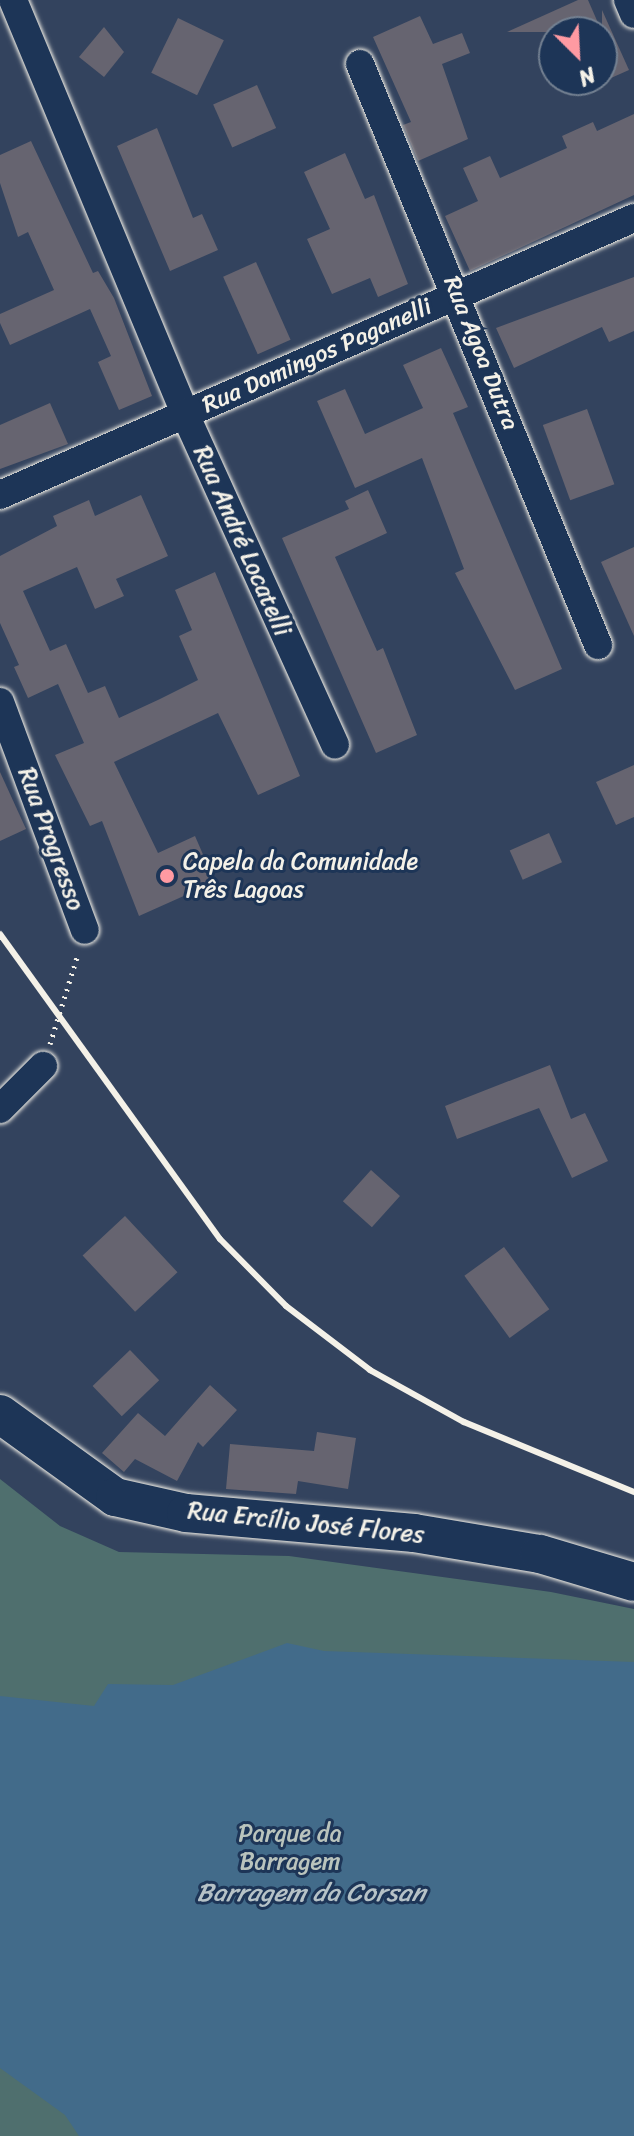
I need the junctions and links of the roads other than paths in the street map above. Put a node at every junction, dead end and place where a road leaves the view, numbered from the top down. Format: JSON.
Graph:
{"nodes":[{"id":1,"x":13,"y":0,"type":"edge"},
{"id":2,"x":628,"y":0,"type":"edge"},
{"id":3,"x":634,"y":14,"type":"edge"},
{"id":4,"x":360,"y":64,"type":"dead end"},
{"id":5,"x":634,"y":218,"type":"edge"},
{"id":6,"x":458,"y":294,"type":"junction"},
{"id":7,"x":185,"y":414,"type":"junction"},
{"id":8,"x":0,"y":495,"type":"edge"},
{"id":9,"x":598,"y":645,"type":"dead end"},
{"id":10,"x":0,"y":702,"type":"edge"},
{"id":11,"x":335,"y":745,"type":"dead end"},
{"id":12,"x":85,"y":930,"type":"road end"},
{"id":13,"x":43,"y":1066,"type":"dead end"},
{"id":14,"x":0,"y":1109,"type":"edge"},
{"id":15,"x":0,"y":1414,"type":"edge"},
{"id":16,"x":634,"y":1582,"type":"edge"}],
"edges":[{"from":1,"to":7,"type":"street","name":"Rua André Locatelli"},
{"from":2,"to":3,"type":"street"},
{"from":4,"to":6,"type":"street","name":"Rua Agoa Dutra"},
{"from":5,"to":6,"type":"street","name":"Rua Domingos Paganelli"},
{"from":6,"to":7,"type":"street","name":"Rua Domingos Paganelli"},
{"from":6,"to":9,"type":"street","name":"Rua Agoa Dutra"},
{"from":7,"to":8,"type":"street","name":"Rua Domingos Paganelli"},
{"from":7,"to":11,"type":"street","name":"Rua André Locatelli"},
{"from":10,"to":12,"type":"street","name":"Rua Progresso"},
{"from":13,"to":14,"type":"street"},
{"from":15,"to":16,"type":"street","name":"Rua Ercílio José Flores"}]}
